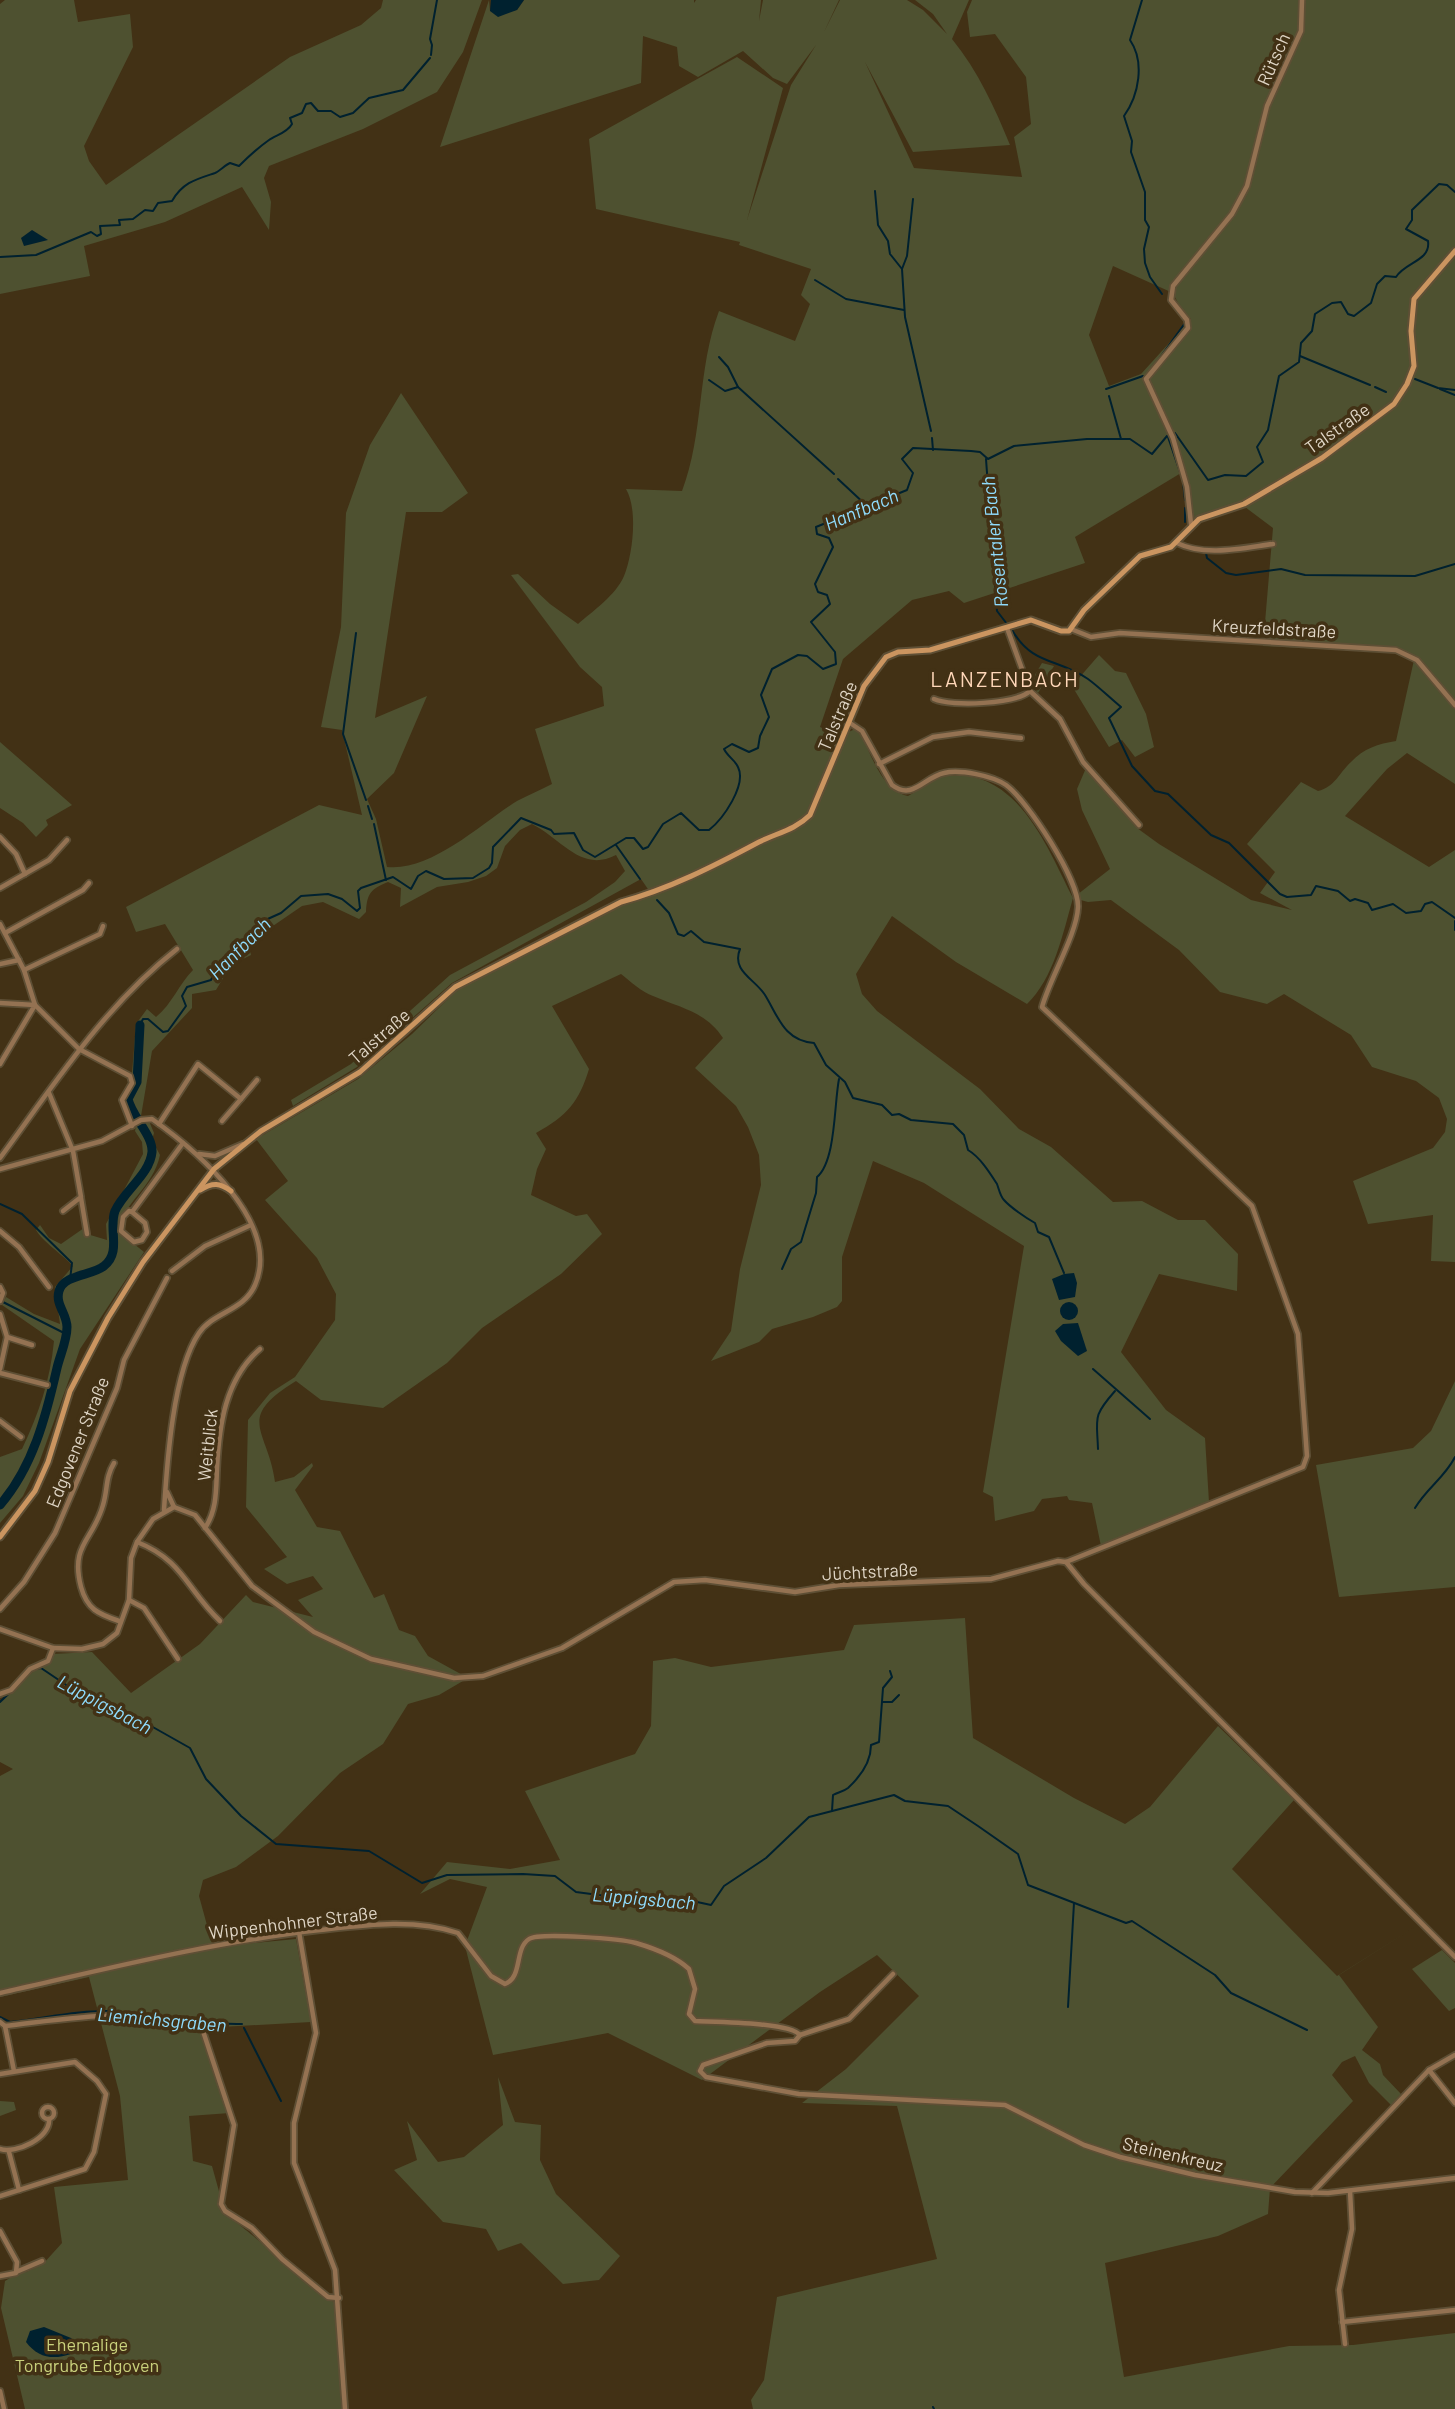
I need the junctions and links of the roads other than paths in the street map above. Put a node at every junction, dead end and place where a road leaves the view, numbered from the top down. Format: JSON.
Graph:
{"nodes":[{"id":1,"x":1302,"y":0,"type":"edge"},
{"id":2,"x":1455,"y":251,"type":"edge"},
{"id":3,"x":1192,"y":524,"type":"junction"},
{"id":4,"x":1177,"y":543,"type":"junction"},
{"id":5,"x":1273,"y":544,"type":"dead end"},
{"id":6,"x":1007,"y":628,"type":"junction"},
{"id":7,"x":1071,"y":629,"type":"junction"},
{"id":8,"x":1030,"y":691,"type":"junction"},
{"id":9,"x":934,"y":699,"type":"dead end"},
{"id":10,"x":1455,"y":705,"type":"edge"},
{"id":11,"x":850,"y":723,"type":"junction"},
{"id":12,"x":1021,"y":738,"type":"dead end"},
{"id":13,"x":879,"y":764,"type":"junction"},
{"id":14,"x":1139,"y":825,"type":"dead end"},
{"id":15,"x":0,"y":836,"type":"edge"},
{"id":16,"x":67,"y":840,"type":"dead end"},
{"id":17,"x":25,"y":874,"type":"junction"},
{"id":18,"x":89,"y":883,"type":"dead end"},
{"id":19,"x":0,"y":888,"type":"edge"},
{"id":20,"x":0,"y":924,"type":"edge"},
{"id":21,"x":103,"y":926,"type":"dead end"},
{"id":22,"x":5,"y":933,"type":"junction"},
{"id":23,"x":177,"y":949,"type":"dead end"},
{"id":24,"x":19,"y":960,"type":"junction"},
{"id":25,"x":0,"y":964,"type":"edge"},
{"id":26,"x":24,"y":970,"type":"junction"},
{"id":27,"x":0,"y":1003,"type":"edge"},
{"id":28,"x":35,"y":1005,"type":"junction"},
{"id":29,"x":79,"y":1049,"type":"junction"},
{"id":30,"x":0,"y":1065,"type":"edge"},
{"id":31,"x":257,"y":1080,"type":"dead end"},
{"id":32,"x":49,"y":1092,"type":"junction"},
{"id":33,"x":241,"y":1099,"type":"junction"},
{"id":34,"x":222,"y":1121,"type":"dead end"},
{"id":35,"x":159,"y":1124,"type":"junction"},
{"id":36,"x":134,"y":1125,"type":"junction"},
{"id":37,"x":183,"y":1143,"type":"junction"},
{"id":38,"x":244,"y":1143,"type":"junction"},
{"id":39,"x":73,"y":1151,"type":"junction"},
{"id":40,"x":194,"y":1152,"type":"junction"},
{"id":41,"x":0,"y":1158,"type":"edge"},
{"id":42,"x":0,"y":1169,"type":"edge"},
{"id":43,"x":214,"y":1169,"type":"junction"},
{"id":44,"x":231,"y":1191,"type":"junction"},
{"id":45,"x":192,"y":1196,"type":"junction"},
{"id":46,"x":81,"y":1197,"type":"junction"},
{"id":47,"x":63,"y":1211,"type":"dead end"},
{"id":48,"x":132,"y":1212,"type":"junction"},
{"id":49,"x":251,"y":1225,"type":"junction"},
{"id":50,"x":0,"y":1231,"type":"edge"},
{"id":51,"x":87,"y":1234,"type":"dead end"},
{"id":52,"x":172,"y":1271,"type":"dead end"},
{"id":53,"x":167,"y":1278,"type":"dead end"},
{"id":54,"x":49,"y":1286,"type":"dead end"},
{"id":55,"x":0,"y":1287,"type":"edge"},
{"id":56,"x":1,"y":1299,"type":"edge"},
{"id":57,"x":0,"y":1314,"type":"edge"},
{"id":58,"x":7,"y":1337,"type":"junction"},
{"id":59,"x":32,"y":1345,"type":"dead end"},
{"id":60,"x":260,"y":1349,"type":"dead end"},
{"id":61,"x":0,"y":1371,"type":"edge"},
{"id":62,"x":47,"y":1385,"type":"dead end"},
{"id":63,"x":0,"y":1421,"type":"edge"},
{"id":64,"x":21,"y":1437,"type":"dead end"},
{"id":65,"x":114,"y":1463,"type":"dead end"},
{"id":66,"x":166,"y":1492,"type":"junction"},
{"id":67,"x":174,"y":1507,"type":"junction"},
{"id":68,"x":164,"y":1510,"type":"junction"},
{"id":69,"x":212,"y":1512,"type":"junction"},
{"id":70,"x":199,"y":1520,"type":"junction"},
{"id":71,"x":205,"y":1528,"type":"junction"},
{"id":72,"x":0,"y":1537,"type":"edge"},
{"id":73,"x":137,"y":1542,"type":"junction"},
{"id":74,"x":1066,"y":1562,"type":"junction"},
{"id":75,"x":129,"y":1600,"type":"junction"},
{"id":76,"x":0,"y":1609,"type":"edge"},
{"id":77,"x":119,"y":1621,"type":"junction"},
{"id":78,"x":220,"y":1621,"type":"dead end"},
{"id":79,"x":0,"y":1629,"type":"edge"},
{"id":80,"x":53,"y":1648,"type":"junction"},
{"id":81,"x":178,"y":1659,"type":"dead end"},
{"id":82,"x":0,"y":1694,"type":"edge"},
{"id":83,"x":299,"y":1932,"type":"junction"},
{"id":84,"x":1455,"y":1957,"type":"edge"},
{"id":85,"x":893,"y":1974,"type":"dead end"},
{"id":86,"x":0,"y":1993,"type":"edge"},
{"id":87,"x":2,"y":2024,"type":"edge"},
{"id":88,"x":800,"y":2035,"type":"junction"},
{"id":89,"x":1455,"y":2054,"type":"edge"},
{"id":90,"x":1429,"y":2070,"type":"junction"},
{"id":91,"x":14,"y":2071,"type":"junction"},
{"id":92,"x":0,"y":2074,"type":"edge"},
{"id":93,"x":1455,"y":2103,"type":"edge"},
{"id":94,"x":49,"y":2119,"type":"dead end"},
{"id":95,"x":0,"y":2149,"type":"edge"},
{"id":96,"x":9,"y":2152,"type":"junction"},
{"id":97,"x":1455,"y":2178,"type":"edge"},
{"id":98,"x":19,"y":2190,"type":"junction"},
{"id":99,"x":1350,"y":2191,"type":"junction"},
{"id":100,"x":1312,"y":2194,"type":"junction"},
{"id":101,"x":0,"y":2196,"type":"edge"},
{"id":102,"x":0,"y":2231,"type":"edge"},
{"id":103,"x":42,"y":2261,"type":"dead end"},
{"id":104,"x":16,"y":2273,"type":"junction"},
{"id":105,"x":0,"y":2276,"type":"edge"},
{"id":106,"x":339,"y":2298,"type":"junction"},
{"id":107,"x":1455,"y":2310,"type":"edge"},
{"id":108,"x":1342,"y":2322,"type":"junction"},
{"id":109,"x":1345,"y":2344,"type":"dead end"},
{"id":110,"x":0,"y":2391,"type":"edge"},
{"id":111,"x":4,"y":2409,"type":"edge"},
{"id":112,"x":345,"y":2409,"type":"edge"}],
"edges":[{"from":1,"to":3,"type":"street","name":"Rütsch"},
{"from":2,"to":3,"type":"main road","name":"Talstraße"},
{"from":3,"to":4,"type":"main road"},
{"from":4,"to":5,"type":"street"},
{"from":4,"to":7,"type":"main road"},
{"from":6,"to":7,"type":"main road","name":"Talstraße"},
{"from":6,"to":8,"type":"street"},
{"from":6,"to":11,"type":"main road","name":"Talstraße"},
{"from":7,"to":10,"type":"street","name":"Kreuzfeldstraße"},
{"from":8,"to":9,"type":"street"},
{"from":8,"to":14,"type":"street"},
{"from":11,"to":13,"type":"street"},
{"from":11,"to":38,"type":"main road","name":"Talstraße"},
{"from":12,"to":13,"type":"street"},
{"from":13,"to":74,"type":"street","name":"Jüchtstraße"},
{"from":15,"to":17,"type":"street"},
{"from":16,"to":17,"type":"street"},
{"from":17,"to":19,"type":"street"},
{"from":18,"to":22,"type":"street"},
{"from":20,"to":22,"type":"street"},
{"from":21,"to":26,"type":"street"},
{"from":22,"to":24,"type":"street"},
{"from":23,"to":29,"type":"street"},
{"from":24,"to":25,"type":"street"},
{"from":24,"to":26,"type":"street"},
{"from":26,"to":28,"type":"street"},
{"from":27,"to":28,"type":"street"},
{"from":28,"to":29,"type":"street"},
{"from":28,"to":30,"type":"street"},
{"from":29,"to":32,"type":"street"},
{"from":29,"to":36,"type":"street"},
{"from":31,"to":33,"type":"street"},
{"from":32,"to":39,"type":"street"},
{"from":32,"to":41,"type":"street"},
{"from":33,"to":34,"type":"street"},
{"from":33,"to":35,"type":"street"},
{"from":35,"to":36,"type":"street"},
{"from":35,"to":37,"type":"street"},
{"from":36,"to":39,"type":"street"},
{"from":37,"to":40,"type":"street"},
{"from":37,"to":48,"type":"street"},
{"from":38,"to":40,"type":"street"},
{"from":38,"to":43,"type":"main road","name":"Talstraße"},
{"from":39,"to":42,"type":"street"},
{"from":39,"to":46,"type":"street"},
{"from":40,"to":43,"type":"street"},
{"from":43,"to":44,"type":"street"},
{"from":43,"to":45,"type":"main road","name":"Talstraße"},
{"from":44,"to":45,"type":"main road"},
{"from":44,"to":49,"type":"street"},
{"from":45,"to":72,"type":"main road","name":"Talstraße"},
{"from":46,"to":47,"type":"street"},
{"from":46,"to":51,"type":"street"},
{"from":48,"to":48,"type":"street"},
{"from":49,"to":52,"type":"street"},
{"from":49,"to":66,"type":"street"},
{"from":50,"to":54,"type":"street"},
{"from":53,"to":76,"type":"street","name":"Edgovener Straße"},
{"from":55,"to":56,"type":"street"},
{"from":57,"to":58,"type":"street"},
{"from":58,"to":59,"type":"street"},
{"from":58,"to":61,"type":"street"},
{"from":60,"to":69,"type":"street","name":"Weitblick"},
{"from":61,"to":62,"type":"street"},
{"from":63,"to":64,"type":"street"},
{"from":65,"to":77,"type":"street"},
{"from":66,"to":67,"type":"street"},
{"from":66,"to":68,"type":"street"},
{"from":67,"to":68,"type":"street"},
{"from":67,"to":70,"type":"street"},
{"from":68,"to":73,"type":"street"},
{"from":69,"to":70,"type":"street"},
{"from":69,"to":71,"type":"street","name":"Weitblick"},
{"from":70,"to":71,"type":"street"},
{"from":71,"to":74,"type":"street","name":"Jüchtstraße"},
{"from":73,"to":75,"type":"street"},
{"from":73,"to":78,"type":"street"},
{"from":74,"to":84,"type":"street"},
{"from":75,"to":77,"type":"street"},
{"from":75,"to":81,"type":"street"},
{"from":77,"to":80,"type":"street"},
{"from":79,"to":80,"type":"street"},
{"from":80,"to":82,"type":"street"},
{"from":83,"to":86,"type":"street","name":"Wippenhohner Straße"},
{"from":83,"to":88,"type":"street","name":"Wippenhohner Straße"},
{"from":83,"to":106,"type":"street"},
{"from":85,"to":88,"type":"street"},
{"from":87,"to":91,"type":"street"},
{"from":87,"to":106,"type":"street"},
{"from":88,"to":100,"type":"street","name":"Steinenkreuz"},
{"from":89,"to":90,"type":"street"},
{"from":90,"to":93,"type":"street"},
{"from":90,"to":100,"type":"street"},
{"from":91,"to":92,"type":"street"},
{"from":91,"to":98,"type":"street"},
{"from":94,"to":96,"type":"street"},
{"from":95,"to":96,"type":"street"},
{"from":96,"to":98,"type":"street"},
{"from":97,"to":99,"type":"street","name":"Steinenkreuz"},
{"from":98,"to":101,"type":"street"},
{"from":99,"to":100,"type":"street","name":"Steinenkreuz"},
{"from":99,"to":108,"type":"street"},
{"from":102,"to":104,"type":"street"},
{"from":103,"to":104,"type":"street"},
{"from":104,"to":105,"type":"street"},
{"from":106,"to":112,"type":"street"},
{"from":107,"to":108,"type":"street"},
{"from":108,"to":109,"type":"street"},
{"from":110,"to":111,"type":"street"}]}
